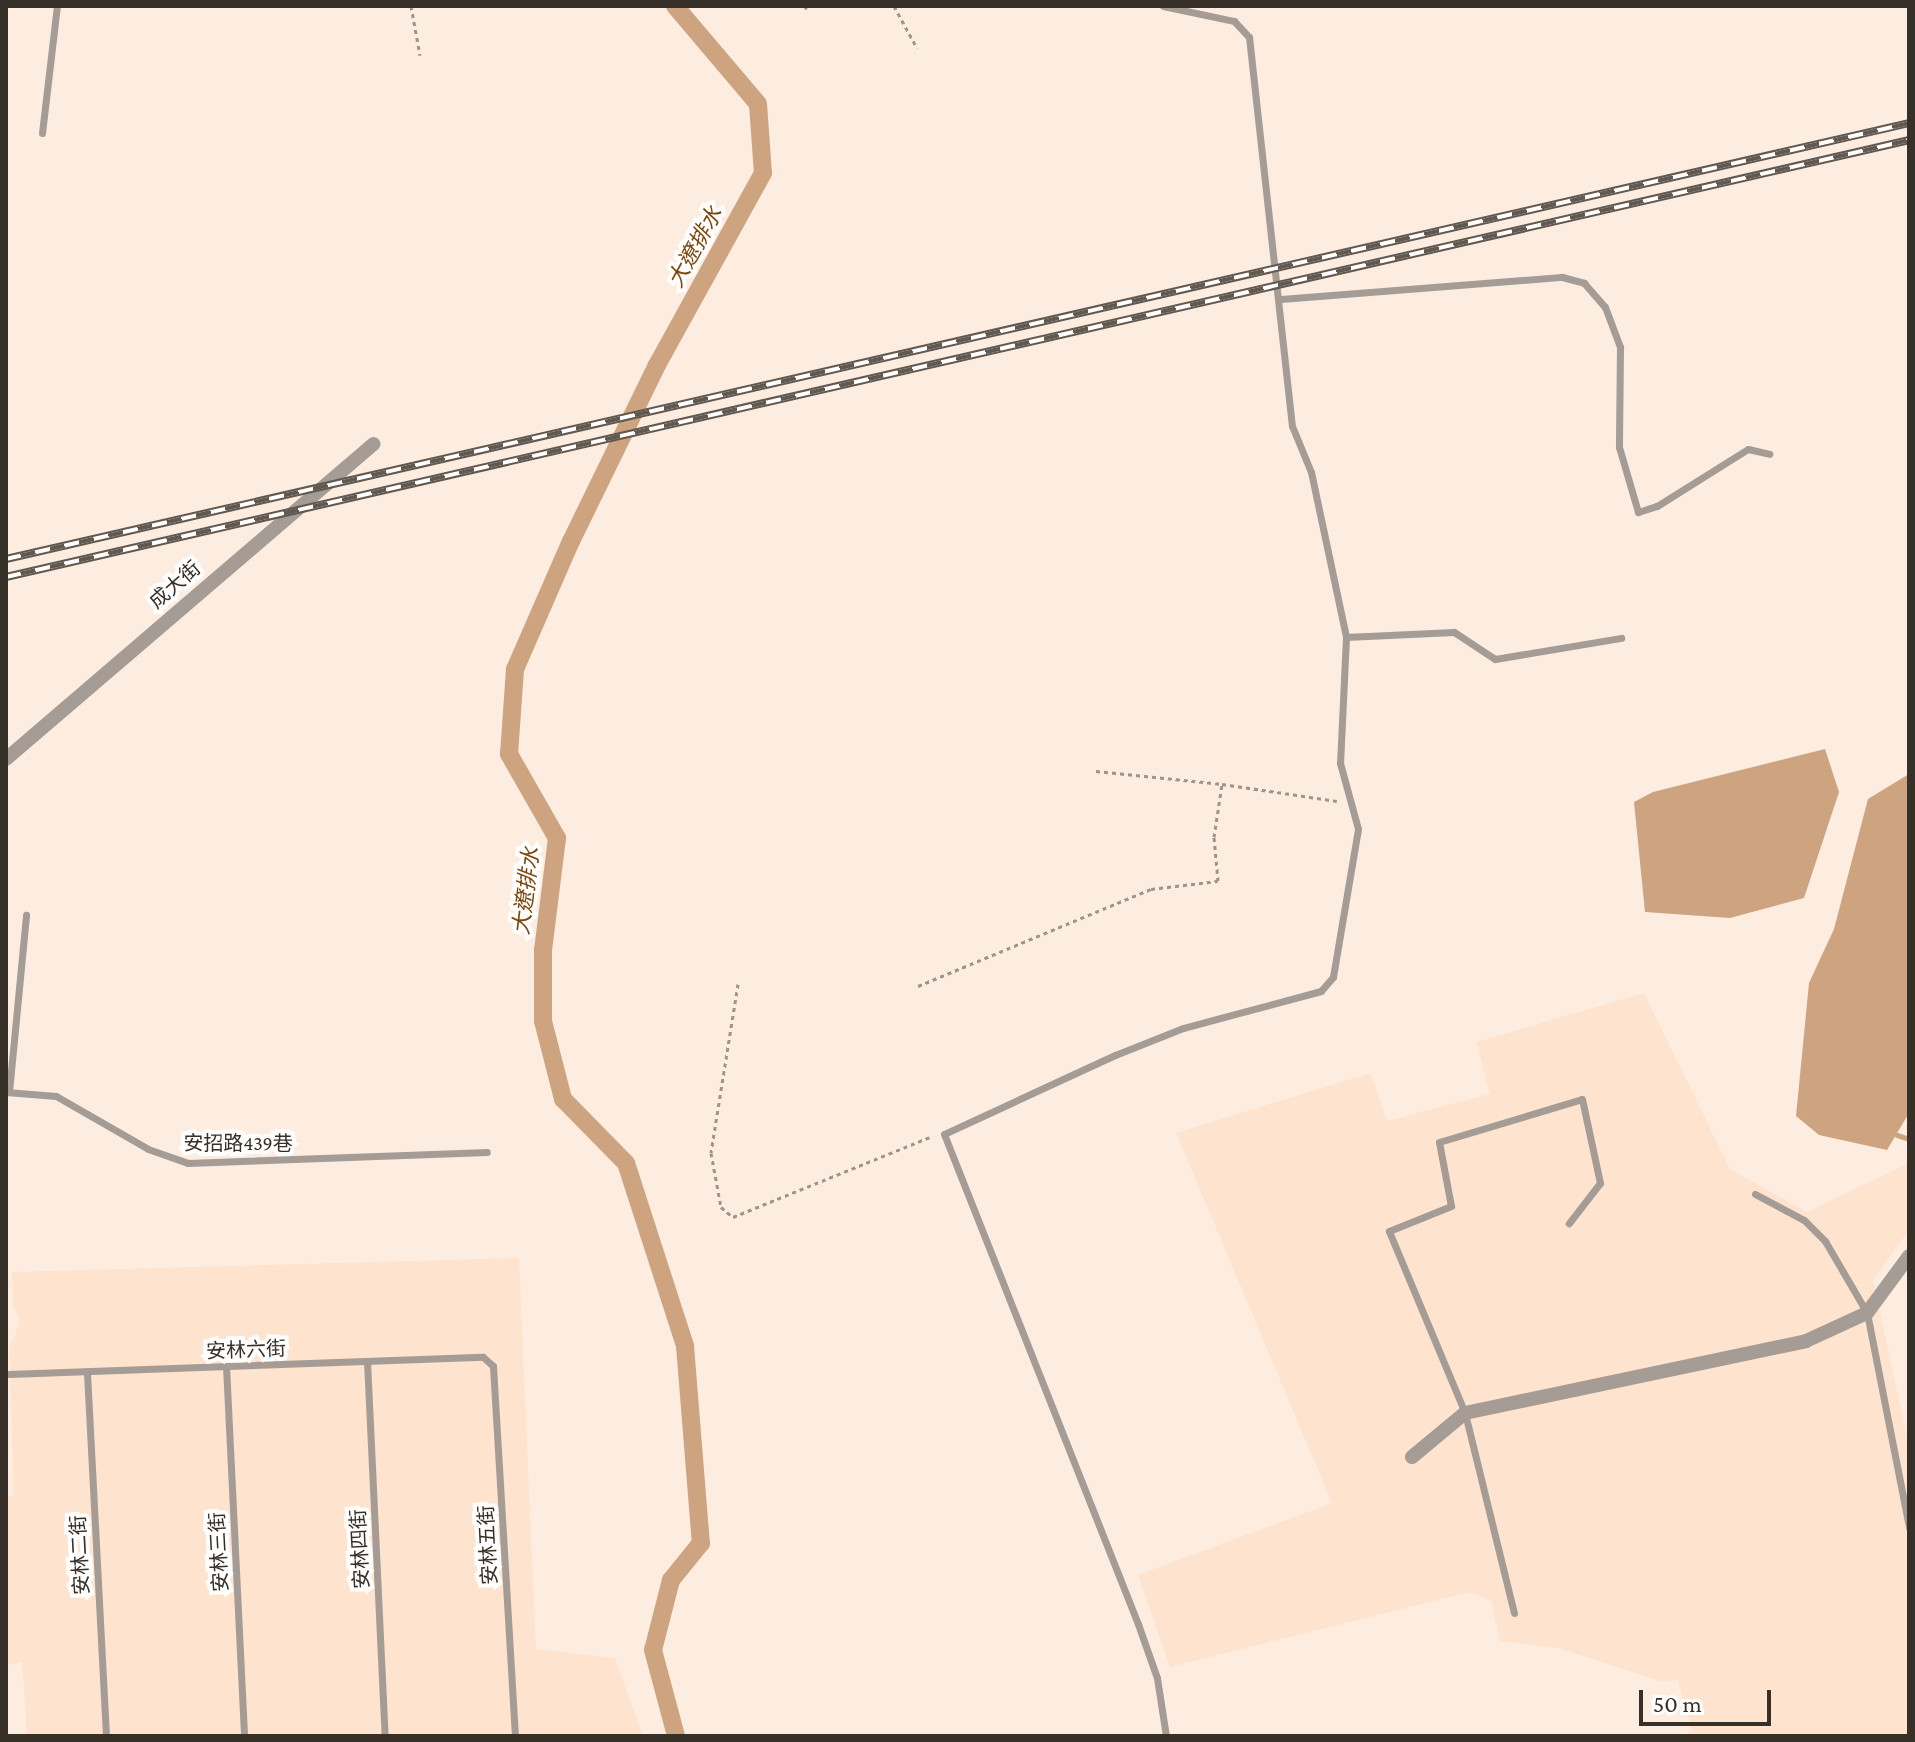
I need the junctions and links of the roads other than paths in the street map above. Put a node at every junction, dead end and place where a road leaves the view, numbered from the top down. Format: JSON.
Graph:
{"nodes":[{"id":1,"x":57,"y":6,"type":"edge"},
{"id":2,"x":1163,"y":6,"type":"edge"},
{"id":3,"x":42,"y":133,"type":"dead end"},
{"id":4,"x":1281,"y":299,"type":"junction"},
{"id":5,"x":373,"y":444,"type":"dead end"},
{"id":6,"x":1769,"y":454,"type":"dead end"},
{"id":7,"x":1346,"y":637,"type":"junction"},
{"id":8,"x":1621,"y":638,"type":"dead end"},
{"id":9,"x":6,"y":759,"type":"edge"},
{"id":10,"x":26,"y":915,"type":"dead end"},
{"id":11,"x":8,"y":1092,"type":"edge"},
{"id":12,"x":487,"y":1152,"type":"dead end"},
{"id":13,"x":1755,"y":1194,"type":"dead end"},
{"id":14,"x":1569,"y":1223,"type":"dead end"},
{"id":15,"x":1909,"y":1256,"type":"edge"},
{"id":16,"x":1867,"y":1313,"type":"junction"},
{"id":17,"x":483,"y":1357,"type":"joint"},
{"id":18,"x":367,"y":1361,"type":"junction"},
{"id":19,"x":226,"y":1366,"type":"junction"},
{"id":20,"x":87,"y":1373,"type":"junction"},
{"id":21,"x":9,"y":1374,"type":"dead end"},
{"id":22,"x":1465,"y":1413,"type":"junction"},
{"id":23,"x":1412,"y":1457,"type":"dead end"},
{"id":24,"x":1909,"y":1528,"type":"edge"},
{"id":25,"x":1514,"y":1613,"type":"dead end"},
{"id":26,"x":106,"y":1736,"type":"edge"},
{"id":27,"x":244,"y":1736,"type":"edge"},
{"id":28,"x":385,"y":1736,"type":"edge"},
{"id":29,"x":515,"y":1736,"type":"edge"},
{"id":30,"x":1166,"y":1736,"type":"edge"}],
"edges":[{"from":1,"to":3,"type":"lane"},
{"from":2,"to":4,"type":"lane"},
{"from":4,"to":6,"type":"lane"},
{"from":4,"to":7,"type":"lane"},
{"from":5,"to":9,"type":"street","name":"成大街"},
{"from":7,"to":8,"type":"lane"},
{"from":7,"to":30,"type":"lane"},
{"from":10,"to":11,"type":"lane"},
{"from":11,"to":12,"type":"lane","name":"安招路439巷"},
{"from":13,"to":16,"type":"lane"},
{"from":14,"to":22,"type":"lane"},
{"from":15,"to":16,"type":"street"},
{"from":16,"to":22,"type":"street"},
{"from":16,"to":24,"type":"lane"},
{"from":17,"to":18,"type":"lane","name":"安林六街"},
{"from":17,"to":29,"type":"lane","name":"安林五街"},
{"from":18,"to":19,"type":"lane","name":"安林六街"},
{"from":18,"to":28,"type":"lane","name":"安林四街"},
{"from":19,"to":20,"type":"lane","name":"安林六街"},
{"from":19,"to":27,"type":"lane","name":"安林三街"},
{"from":20,"to":21,"type":"lane","name":"安林六街"},
{"from":20,"to":26,"type":"lane","name":"安林二街"},
{"from":22,"to":23,"type":"street"},
{"from":22,"to":25,"type":"lane"}]}
